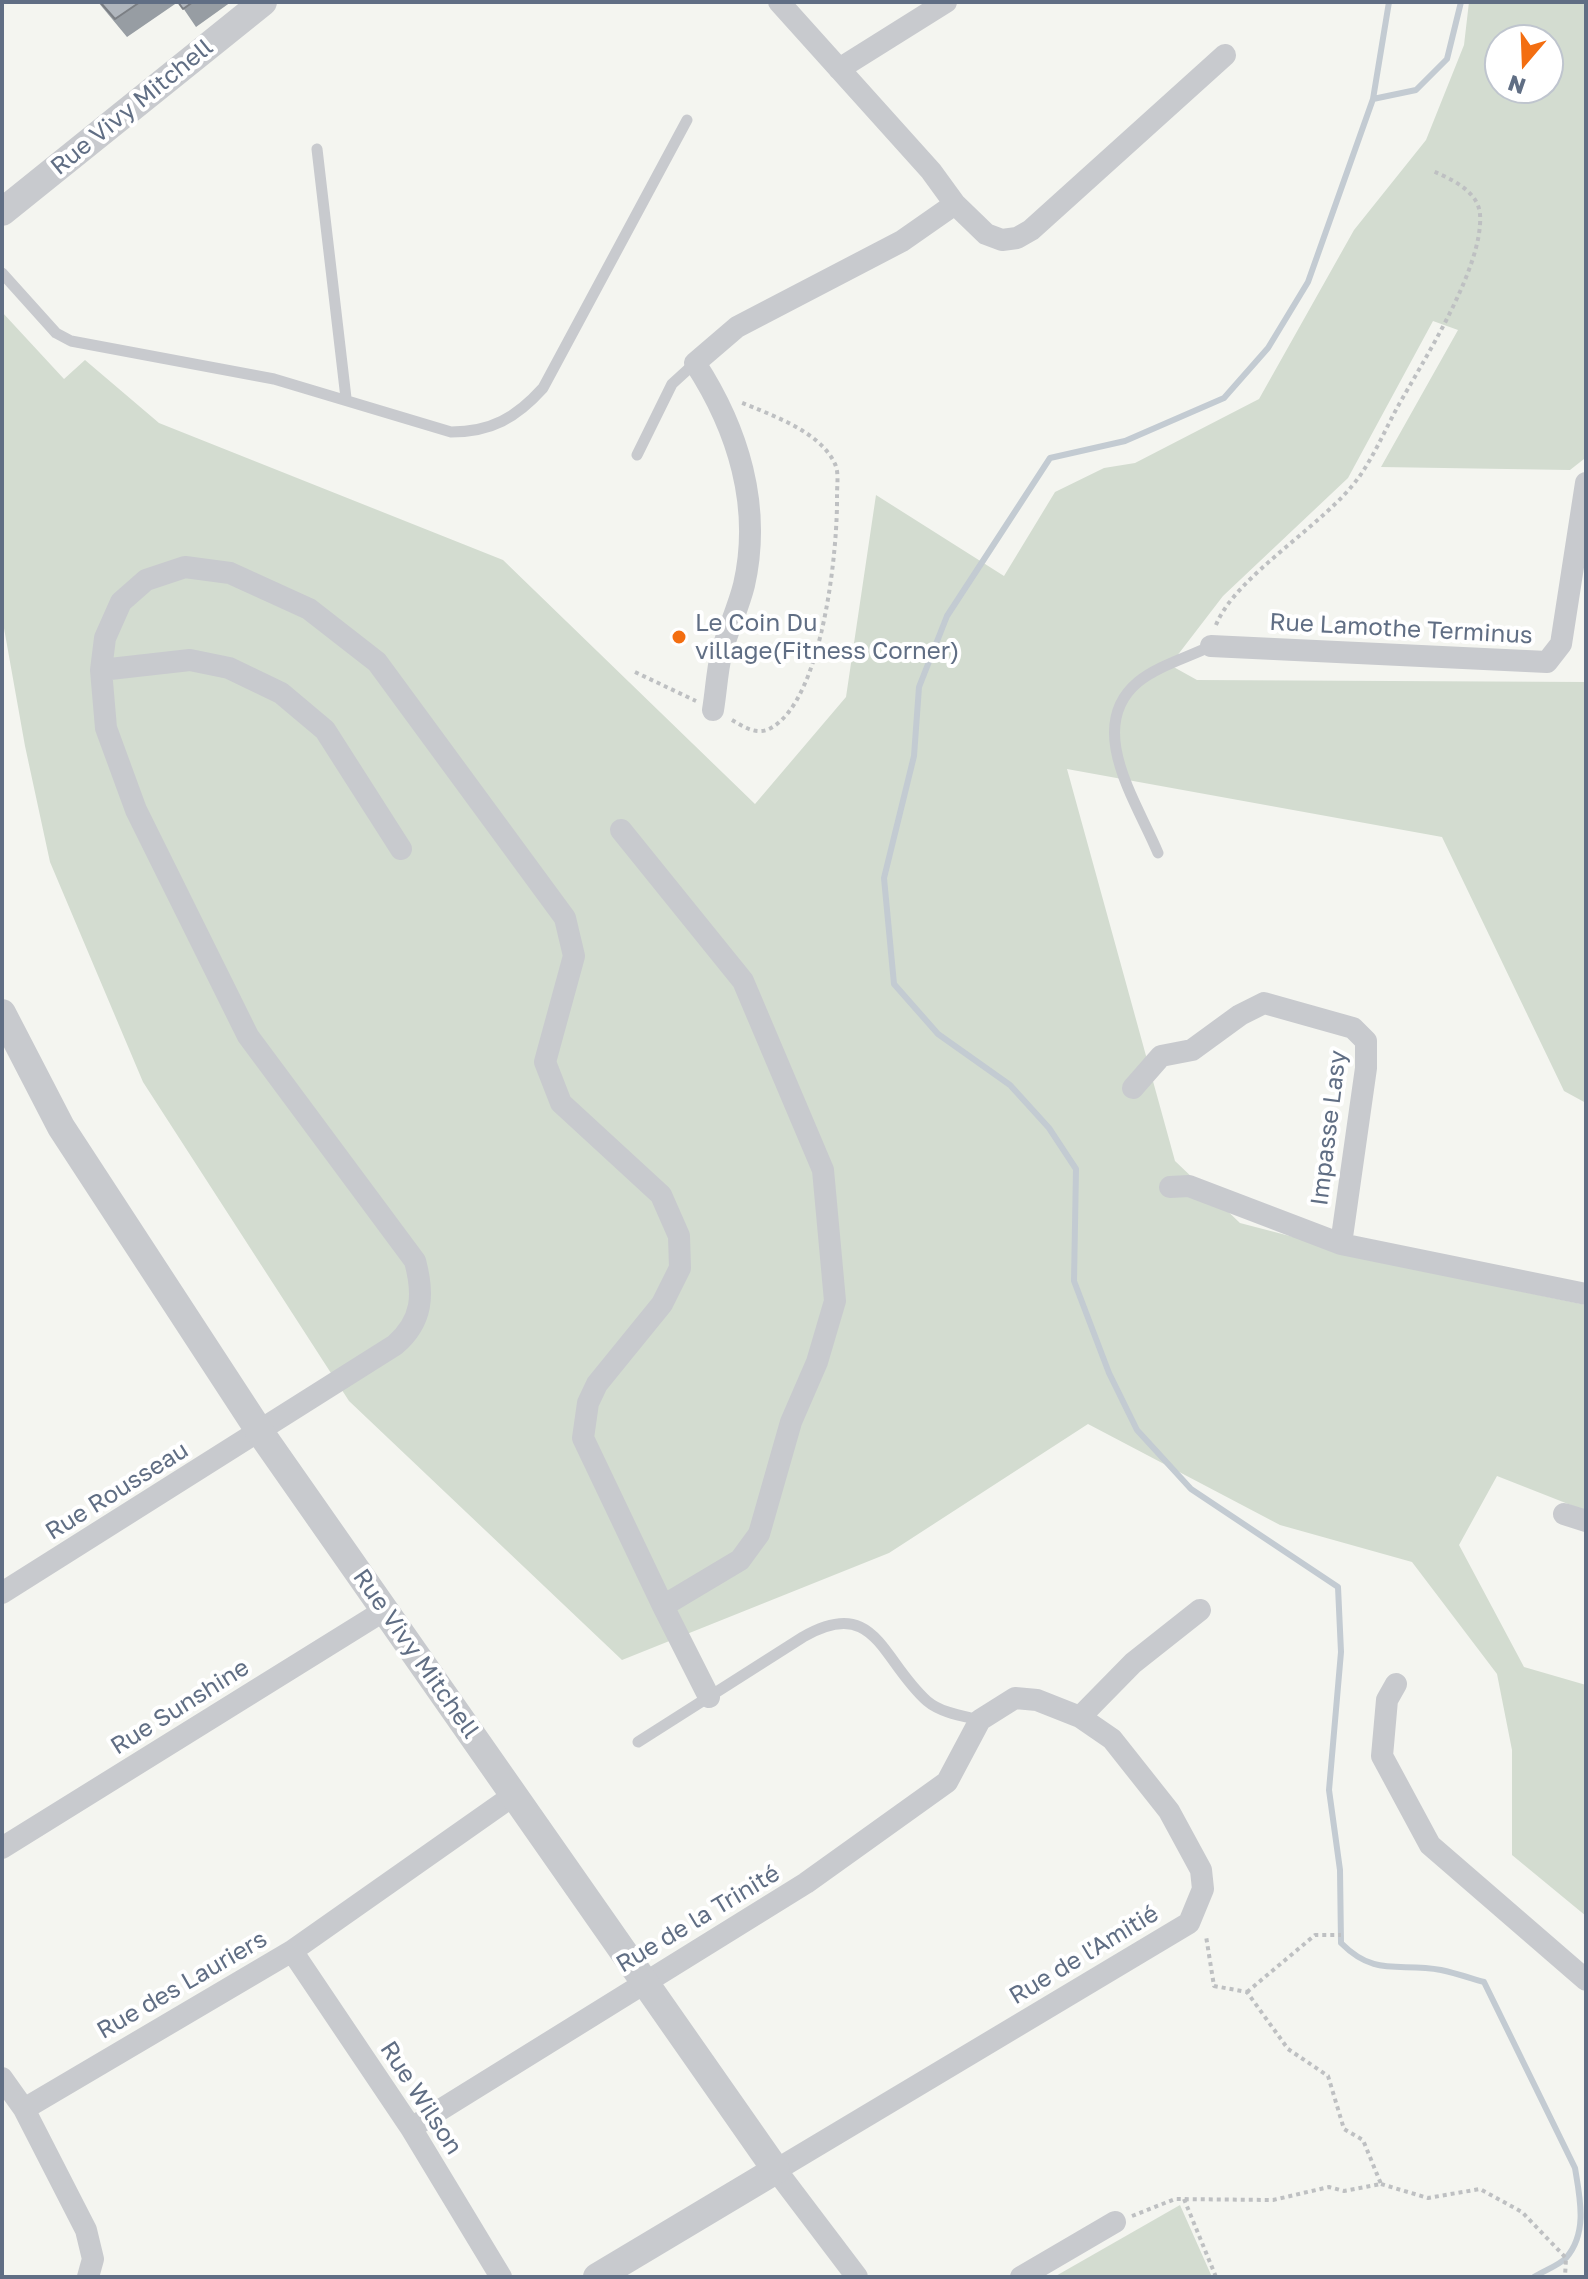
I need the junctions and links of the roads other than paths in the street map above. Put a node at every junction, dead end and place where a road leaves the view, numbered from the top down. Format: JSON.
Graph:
{"nodes":[{"id":1,"x":263,"y":2,"type":"edge"},
{"id":2,"x":779,"y":2,"type":"edge"},
{"id":3,"x":946,"y":2,"type":"edge"},
{"id":4,"x":1225,"y":55,"type":"dead end"},
{"id":5,"x":839,"y":69,"type":"junction"},
{"id":6,"x":687,"y":120,"type":"dead end"},
{"id":7,"x":317,"y":149,"type":"dead end"},
{"id":8,"x":955,"y":204,"type":"junction"},
{"id":9,"x":2,"y":212,"type":"edge"},
{"id":10,"x":2,"y":273,"type":"edge"},
{"id":11,"x":695,"y":363,"type":"junction"},
{"id":12,"x":346,"y":398,"type":"junction"},
{"id":13,"x":637,"y":455,"type":"dead end"},
{"id":14,"x":1586,"y":483,"type":"edge"},
{"id":15,"x":1211,"y":646,"type":"joint"},
{"id":16,"x":101,"y":670,"type":"junction"},
{"id":17,"x":713,"y":710,"type":"road end"},
{"id":18,"x":621,"y":830,"type":"dead end"},
{"id":19,"x":401,"y":849,"type":"dead end"},
{"id":20,"x":1158,"y":853,"type":"dead end"},
{"id":21,"x":2,"y":1013,"type":"edge"},
{"id":22,"x":1133,"y":1088,"type":"dead end"},
{"id":23,"x":1170,"y":1187,"type":"dead end"},
{"id":24,"x":1341,"y":1244,"type":"junction"},
{"id":25,"x":1586,"y":1294,"type":"edge"},
{"id":26,"x":260,"y":1432,"type":"junction"},
{"id":27,"x":1564,"y":1514,"type":"dead end"},
{"id":28,"x":1586,"y":1521,"type":"edge"},
{"id":29,"x":2,"y":1593,"type":"edge"},
{"id":30,"x":663,"y":1606,"type":"junction"},
{"id":31,"x":385,"y":1610,"type":"junction"},
{"id":32,"x":1200,"y":1610,"type":"dead end"},
{"id":33,"x":1396,"y":1684,"type":"dead end"},
{"id":34,"x":709,"y":1697,"type":"junction"},
{"id":35,"x":1080,"y":1717,"type":"junction"},
{"id":36,"x":980,"y":1720,"type":"junction"},
{"id":37,"x":638,"y":1742,"type":"dead end"},
{"id":38,"x":514,"y":1795,"type":"junction"},
{"id":39,"x":2,"y":1848,"type":"edge"},
{"id":40,"x":292,"y":1951,"type":"junction"},
{"id":41,"x":1586,"y":1980,"type":"edge"},
{"id":42,"x":645,"y":1981,"type":"junction"},
{"id":43,"x":2,"y":2078,"type":"edge"},
{"id":44,"x":24,"y":2109,"type":"junction"},
{"id":45,"x":411,"y":2128,"type":"junction"},
{"id":46,"x":776,"y":2170,"type":"junction"},
{"id":47,"x":1115,"y":2222,"type":"road end"},
{"id":48,"x":88,"y":2277,"type":"edge"},
{"id":49,"x":501,"y":2277,"type":"edge"},
{"id":50,"x":597,"y":2277,"type":"edge"},
{"id":51,"x":857,"y":2277,"type":"edge"},
{"id":52,"x":1021,"y":2277,"type":"edge"}],
"edges":[{"from":1,"to":9,"type":"street","name":"Rue Vivy Mitchell"},
{"from":2,"to":5,"type":"street"},
{"from":3,"to":5,"type":"street"},
{"from":4,"to":8,"type":"street"},
{"from":5,"to":8,"type":"street"},
{"from":6,"to":12,"type":"lane"},
{"from":7,"to":12,"type":"lane"},
{"from":8,"to":11,"type":"street"},
{"from":10,"to":12,"type":"lane"},
{"from":11,"to":13,"type":"lane"},
{"from":11,"to":17,"type":"street"},
{"from":14,"to":15,"type":"street","name":"Rue Lamothe Terminus"},
{"from":15,"to":20,"type":"lane"},
{"from":16,"to":19,"type":"street"},
{"from":16,"to":26,"type":"street","name":"Rue Rousseau"},
{"from":16,"to":30,"type":"street","name":"Rue Rousseau"},
{"from":18,"to":30,"type":"street"},
{"from":21,"to":26,"type":"street","name":"Rue Vivy Mitchell"},
{"from":22,"to":24,"type":"street","name":"Impasse Lasy"},
{"from":23,"to":24,"type":"street"},
{"from":24,"to":25,"type":"street"},
{"from":26,"to":29,"type":"street","name":"Rue Rousseau"},
{"from":26,"to":31,"type":"street","name":"Rue Vivy Mitchell"},
{"from":27,"to":28,"type":"street"},
{"from":30,"to":34,"type":"street","name":"Rue Rousseau"},
{"from":31,"to":38,"type":"street","name":"Rue Vivy Mitchell"},
{"from":31,"to":39,"type":"street","name":"Rue Sunshine"},
{"from":32,"to":35,"type":"street"},
{"from":33,"to":41,"type":"street"},
{"from":34,"to":36,"type":"lane"},
{"from":34,"to":37,"type":"lane"},
{"from":35,"to":36,"type":"street","name":"Rue de l'Amitié"},
{"from":35,"to":46,"type":"street","name":"Rue de l'Amitié"},
{"from":36,"to":42,"type":"street","name":"Rue de la Trinité"},
{"from":38,"to":40,"type":"street","name":"Rue des Lauriers"},
{"from":38,"to":42,"type":"street","name":"Rue Vivy Mitchell"},
{"from":40,"to":44,"type":"street","name":"Rue des Lauriers"},
{"from":40,"to":45,"type":"street","name":"Rue Wilson"},
{"from":42,"to":45,"type":"street","name":"Rue de la Trinité"},
{"from":42,"to":46,"type":"street","name":"Rue Vivy Mitchell"},
{"from":43,"to":44,"type":"street"},
{"from":44,"to":48,"type":"street"},
{"from":45,"to":49,"type":"street","name":"Rue Wilson"},
{"from":46,"to":50,"type":"street"},
{"from":46,"to":51,"type":"street","name":"Rue Vivy Mitchell"},
{"from":47,"to":52,"type":"street"}]}
